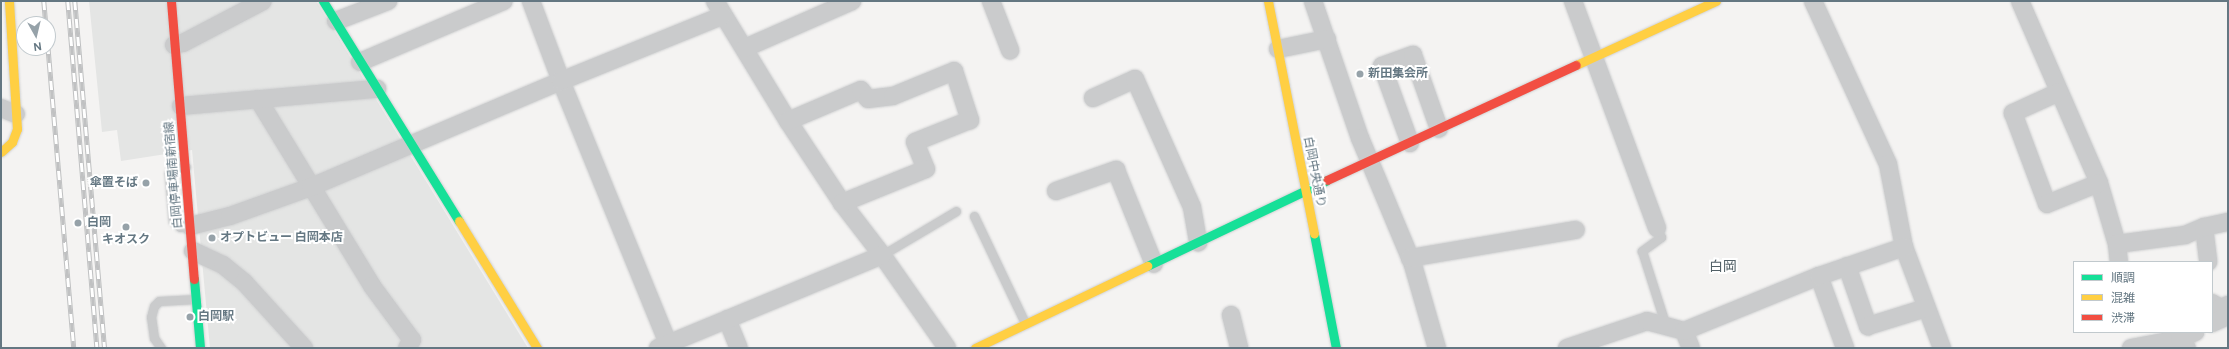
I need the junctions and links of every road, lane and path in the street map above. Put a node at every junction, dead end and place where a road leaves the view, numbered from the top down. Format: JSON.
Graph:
{"nodes":[{"id":1,"x":9,"y":1,"type":"edge"},
{"id":2,"x":171,"y":1,"type":"edge"},
{"id":3,"x":263,"y":1,"type":"edge"},
{"id":4,"x":323,"y":1,"type":"edge"},
{"id":5,"x":388,"y":1,"type":"edge"},
{"id":6,"x":504,"y":1,"type":"edge"},
{"id":7,"x":531,"y":1,"type":"edge"},
{"id":8,"x":852,"y":1,"type":"edge"},
{"id":9,"x":991,"y":1,"type":"edge"},
{"id":10,"x":1268,"y":1,"type":"edge"},
{"id":11,"x":1313,"y":1,"type":"edge"},
{"id":12,"x":1572,"y":1,"type":"edge"},
{"id":13,"x":1716,"y":1,"type":"edge"},
{"id":14,"x":1813,"y":1,"type":"edge"},
{"id":15,"x":2020,"y":1,"type":"edge"},
{"id":16,"x":719,"y":9,"type":"edge"},
{"id":17,"x":336,"y":21,"type":"junction"},
{"id":18,"x":6,"y":27,"type":"edge"},
{"id":19,"x":1327,"y":39,"type":"junction"},
{"id":20,"x":174,"y":45,"type":"junction"},
{"id":21,"x":745,"y":48,"type":"junction"},
{"id":22,"x":1278,"y":49,"type":"junction"},
{"id":23,"x":1010,"y":50,"type":"dead end"},
{"id":24,"x":1593,"y":58,"type":"junction"},
{"id":25,"x":360,"y":62,"type":"junction"},
{"id":26,"x":561,"y":81,"type":"junction"},
{"id":27,"x":377,"y":88,"type":"junction"},
{"id":28,"x":2059,"y":92,"type":"junction"},
{"id":29,"x":1093,"y":98,"type":"dead end"},
{"id":30,"x":258,"y":99,"type":"junction"},
{"id":31,"x":181,"y":106,"type":"junction"},
{"id":32,"x":8,"y":111,"type":"edge"},
{"id":33,"x":788,"y":121,"type":"junction"},
{"id":34,"x":1439,"y":129,"type":"junction"},
{"id":35,"x":1410,"y":143,"type":"junction"},
{"id":36,"x":412,"y":145,"type":"junction"},
{"id":37,"x":1,"y":152,"type":"edge"},
{"id":38,"x":1369,"y":160,"type":"junction"},
{"id":39,"x":186,"y":167,"type":"junction"},
{"id":40,"x":2099,"y":183,"type":"junction"},
{"id":41,"x":311,"y":187,"type":"junction"},
{"id":42,"x":1056,"y":191,"type":"dead end"},
{"id":43,"x":1305,"y":191,"type":"junction"},
{"id":44,"x":842,"y":203,"type":"junction"},
{"id":45,"x":956,"y":211,"type":"dead end"},
{"id":46,"x":974,"y":216,"type":"dead end"},
{"id":47,"x":2228,"y":222,"type":"edge"},
{"id":48,"x":190,"y":226,"type":"junction"},
{"id":49,"x":2204,"y":227,"type":"junction"},
{"id":50,"x":1657,"y":228,"type":"joint"},
{"id":51,"x":1576,"y":230,"type":"dead end"},
{"id":52,"x":1198,"y":242,"type":"junction"},
{"id":53,"x":2117,"y":244,"type":"junction"},
{"id":54,"x":1904,"y":247,"type":"junction"},
{"id":55,"x":193,"y":251,"type":"junction"},
{"id":56,"x":882,"y":255,"type":"junction"},
{"id":57,"x":1410,"y":258,"type":"junction"},
{"id":58,"x":2119,"y":261,"type":"edge"},
{"id":59,"x":2208,"y":261,"type":"edge"},
{"id":60,"x":1154,"y":264,"type":"junction"},
{"id":61,"x":1847,"y":266,"type":"junction"},
{"id":62,"x":1819,"y":276,"type":"junction"},
{"id":63,"x":196,"y":299,"type":"junction"},
{"id":64,"x":2213,"y":304,"type":"edge"},
{"id":65,"x":2228,"y":305,"type":"edge"},
{"id":66,"x":1926,"y":308,"type":"junction"},
{"id":67,"x":1231,"y":315,"type":"dead end"},
{"id":68,"x":2228,"y":316,"type":"edge"},
{"id":69,"x":727,"y":319,"type":"junction"},
{"id":70,"x":1025,"y":323,"type":"junction"},
{"id":71,"x":2213,"y":324,"type":"edge"},
{"id":72,"x":1666,"y":326,"type":"junction"},
{"id":73,"x":1684,"y":331,"type":"junction"},
{"id":74,"x":2130,"y":333,"type":"edge"},
{"id":75,"x":2187,"y":340,"type":"edge"},
{"id":76,"x":665,"y":346,"type":"edge"},
{"id":77,"x":160,"y":348,"type":"edge"},
{"id":78,"x":200,"y":348,"type":"edge"},
{"id":79,"x":304,"y":348,"type":"edge"},
{"id":80,"x":407,"y":348,"type":"edge"},
{"id":81,"x":537,"y":348,"type":"edge"},
{"id":82,"x":739,"y":348,"type":"edge"},
{"id":83,"x":947,"y":348,"type":"edge"},
{"id":84,"x":975,"y":348,"type":"edge"},
{"id":85,"x":1239,"y":348,"type":"edge"},
{"id":86,"x":1336,"y":348,"type":"edge"},
{"id":87,"x":1437,"y":348,"type":"edge"},
{"id":88,"x":1567,"y":348,"type":"edge"},
{"id":89,"x":1691,"y":348,"type":"edge"},
{"id":90,"x":1845,"y":348,"type":"edge"},
{"id":91,"x":1942,"y":348,"type":"edge"},
{"id":92,"x":2132,"y":348,"type":"edge"}],
"edges":[{"from":1,"to":18,"type":"street"},
{"from":2,"to":20,"type":"street","name":"白岡停車場南新宿線"},
{"from":3,"to":20,"type":"street"},
{"from":4,"to":17,"type":"street"},
{"from":5,"to":17,"type":"street"},
{"from":6,"to":25,"type":"street"},
{"from":7,"to":26,"type":"street"},
{"from":8,"to":21,"type":"street"},
{"from":9,"to":23,"type":"street"},
{"from":10,"to":22,"type":"street","name":"白岡中央通り"},
{"from":11,"to":19,"type":"street"},
{"from":12,"to":24,"type":"street"},
{"from":13,"to":24,"type":"street"},
{"from":14,"to":54,"type":"street"},
{"from":15,"to":28,"type":"street"},
{"from":16,"to":21,"type":"street"},
{"from":16,"to":26,"type":"street"},
{"from":17,"to":25,"type":"street"},
{"from":18,"to":32,"type":"street"},
{"from":19,"to":22,"type":"street"},
{"from":19,"to":38,"type":"street"},
{"from":20,"to":31,"type":"street","name":"白岡停車場南新宿線"},
{"from":21,"to":33,"type":"street"},
{"from":22,"to":43,"type":"street","name":"白岡中央通り"},
{"from":24,"to":34,"type":"street"},
{"from":24,"to":50,"type":"street"},
{"from":25,"to":27,"type":"street"},
{"from":26,"to":36,"type":"street"},
{"from":26,"to":76,"type":"street"},
{"from":27,"to":30,"type":"street"},
{"from":27,"to":36,"type":"street"},
{"from":28,"to":40,"type":"street"},
{"from":28,"to":40,"type":"street"},
{"from":29,"to":52,"type":"street"},
{"from":30,"to":31,"type":"street"},
{"from":30,"to":41,"type":"street"},
{"from":31,"to":39,"type":"street","name":"白岡停車場南新宿線"},
{"from":32,"to":37,"type":"street"},
{"from":33,"to":44,"type":"street"},
{"from":33,"to":44,"type":"street"},
{"from":34,"to":35,"type":"street"},
{"from":34,"to":35,"type":"street"},
{"from":35,"to":38,"type":"street"},
{"from":36,"to":41,"type":"street"},
{"from":36,"to":81,"type":"street"},
{"from":38,"to":43,"type":"street"},
{"from":38,"to":57,"type":"street"},
{"from":39,"to":48,"type":"street","name":"白岡停車場南新宿線"},
{"from":39,"to":48,"type":"lane"},
{"from":40,"to":53,"type":"street"},
{"from":41,"to":48,"type":"street"},
{"from":41,"to":80,"type":"street"},
{"from":42,"to":60,"type":"street"},
{"from":43,"to":52,"type":"street"},
{"from":43,"to":86,"type":"street","name":"白岡中央通り"},
{"from":44,"to":56,"type":"street"},
{"from":45,"to":56,"type":"lane"},
{"from":46,"to":70,"type":"lane"},
{"from":47,"to":49,"type":"street"},
{"from":48,"to":55,"type":"street","name":"白岡停車場南新宿線"},
{"from":49,"to":53,"type":"street"},
{"from":49,"to":59,"type":"street"},
{"from":50,"to":72,"type":"lane"},
{"from":51,"to":57,"type":"street"},
{"from":52,"to":60,"type":"street"},
{"from":53,"to":58,"type":"street"},
{"from":54,"to":61,"type":"street"},
{"from":54,"to":66,"type":"street"},
{"from":55,"to":63,"type":"street","name":"白岡停車場南新宿線"},
{"from":55,"to":79,"type":"street"},
{"from":56,"to":69,"type":"street"},
{"from":56,"to":83,"type":"street"},
{"from":57,"to":87,"type":"street"},
{"from":60,"to":70,"type":"street"},
{"from":61,"to":62,"type":"street"},
{"from":61,"to":66,"type":"street"},
{"from":62,"to":73,"type":"street"},
{"from":62,"to":90,"type":"street"},
{"from":63,"to":77,"type":"lane"},
{"from":63,"to":78,"type":"street","name":"白岡停車場南新宿線"},
{"from":64,"to":65,"type":"street"},
{"from":66,"to":91,"type":"street"},
{"from":67,"to":85,"type":"street"},
{"from":68,"to":71,"type":"street"},
{"from":69,"to":76,"type":"street"},
{"from":69,"to":82,"type":"street"},
{"from":70,"to":84,"type":"street"},
{"from":72,"to":73,"type":"street"},
{"from":72,"to":88,"type":"street"},
{"from":73,"to":89,"type":"street"},
{"from":74,"to":92,"type":"street"},
{"from":75,"to":92,"type":"street"}]}
